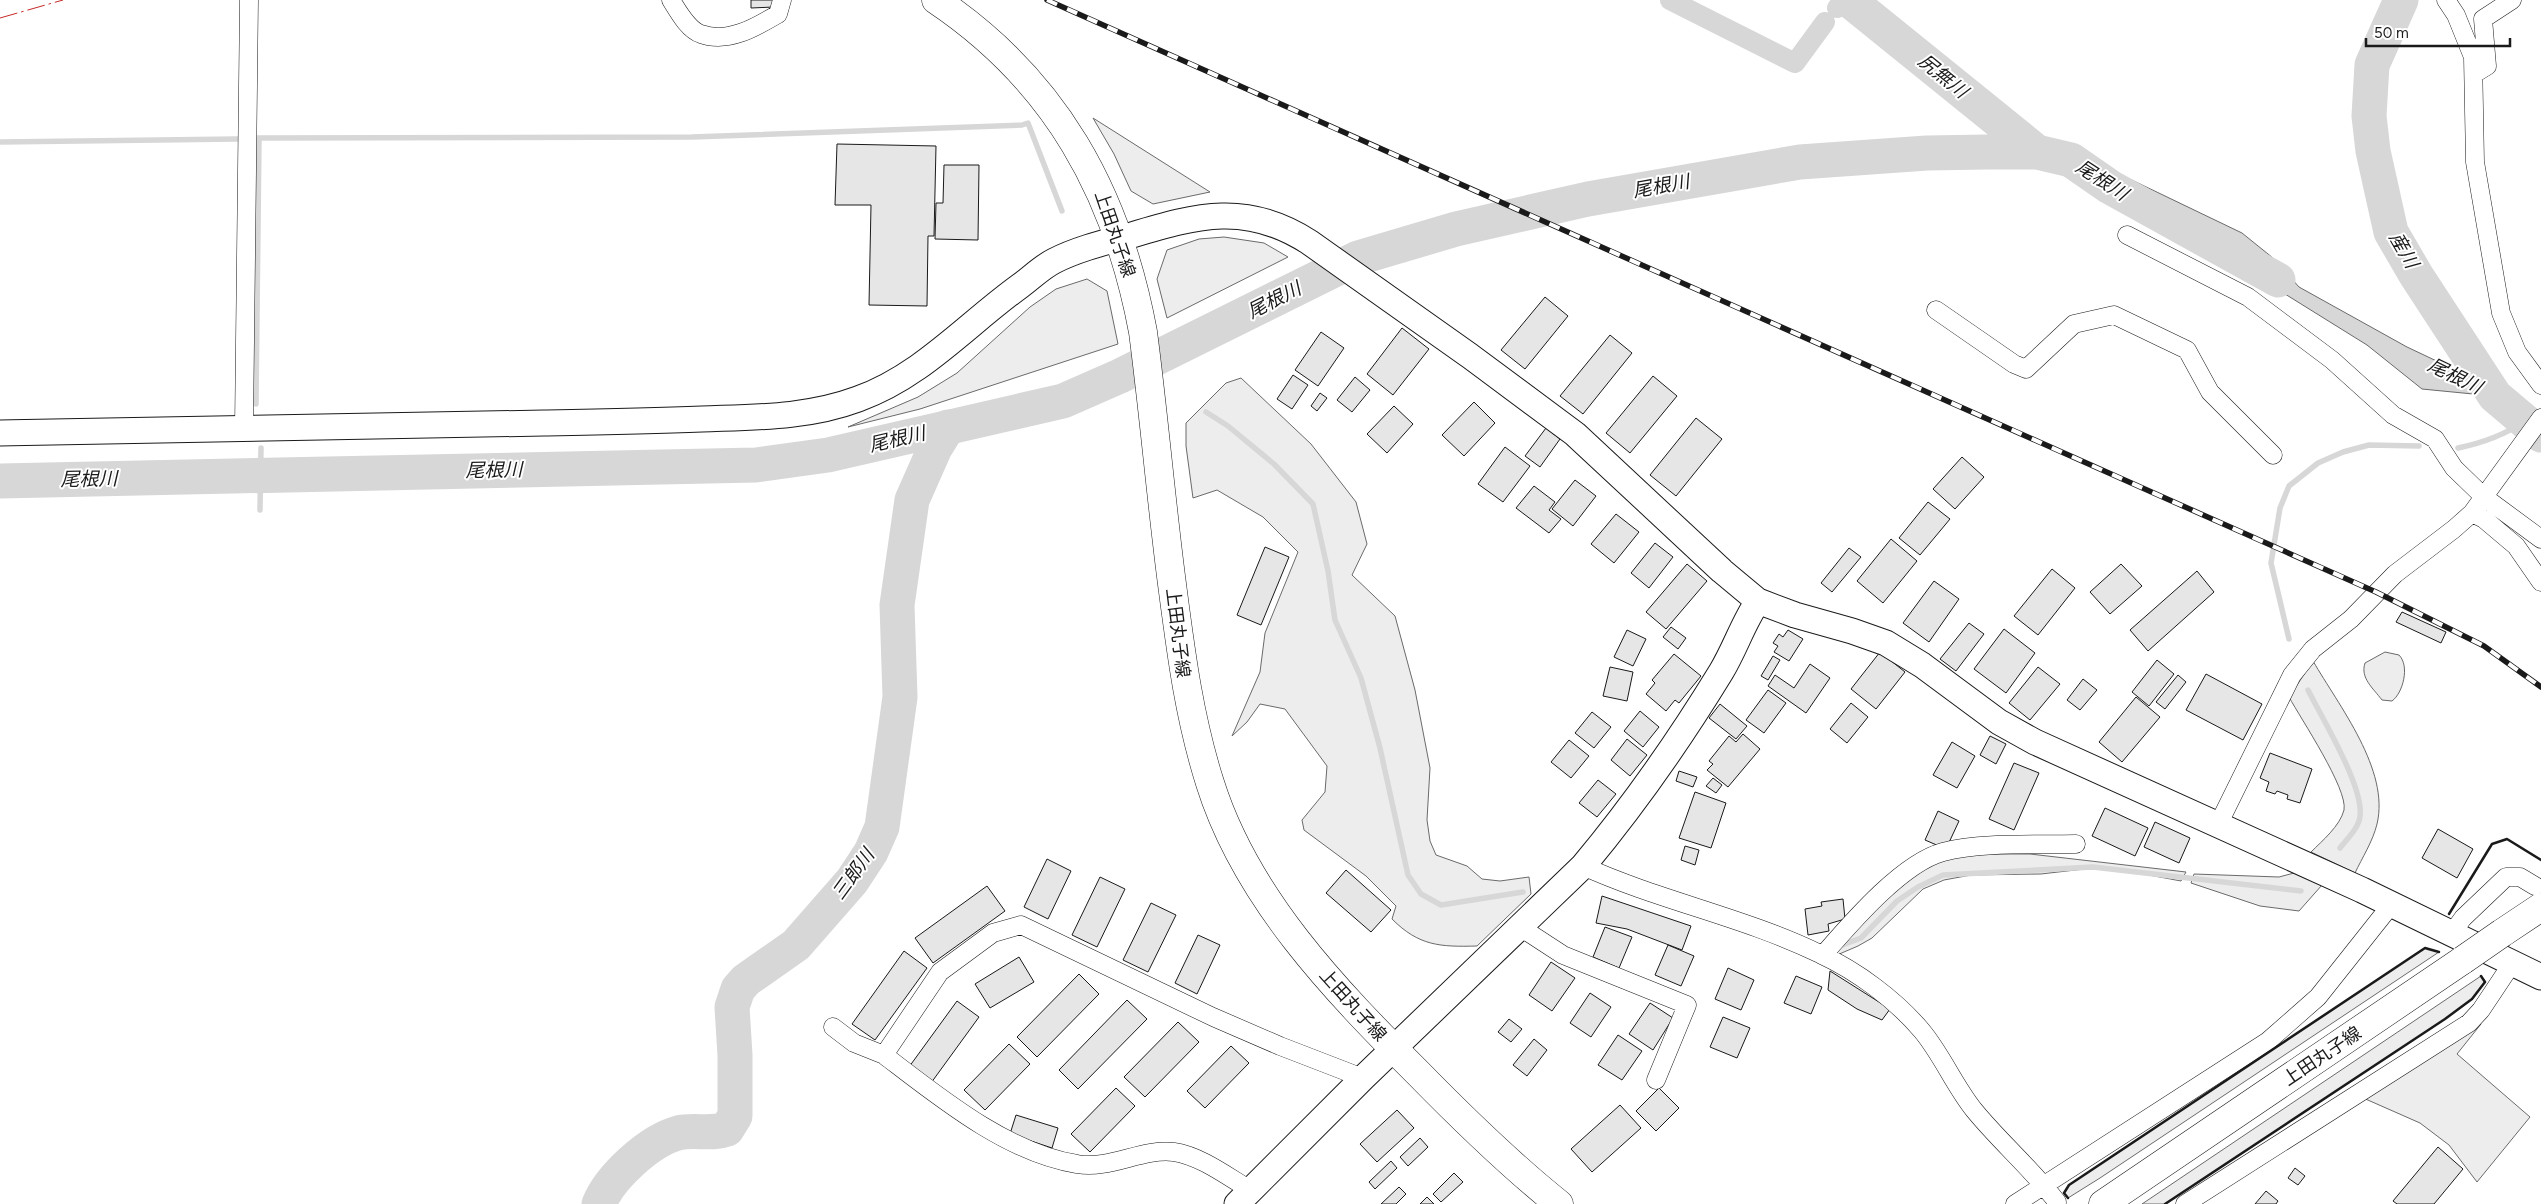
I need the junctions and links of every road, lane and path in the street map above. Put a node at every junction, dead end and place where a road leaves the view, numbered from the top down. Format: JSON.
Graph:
{"nodes":[{"id":1,"x":249,"y":0,"type":"edge"},
{"id":2,"x":671,"y":0,"type":"edge"},
{"id":3,"x":782,"y":0,"type":"edge"},
{"id":4,"x":936,"y":0,"type":"edge"},
{"id":5,"x":2446,"y":0,"type":"edge"},
{"id":6,"x":2512,"y":0,"type":"edge"},
{"id":7,"x":2474,"y":74,"type":"junction"},
{"id":8,"x":2127,"y":235,"type":"dead end"},
{"id":9,"x":1119,"y":238,"type":"junction"},
{"id":10,"x":1936,"y":310,"type":"dead end"},
{"id":11,"x":2541,"y":385,"type":"edge"},
{"id":12,"x":2541,"y":418,"type":"edge"},
{"id":13,"x":244,"y":427,"type":"junction"},
{"id":14,"x":0,"y":432,"type":"edge"},
{"id":15,"x":2273,"y":455,"type":"dead end"},
{"id":16,"x":2484,"y":497,"type":"junction"},
{"id":17,"x":2472,"y":513,"type":"junction"},
{"id":18,"x":2541,"y":538,"type":"edge"},
{"id":19,"x":2541,"y":582,"type":"edge"},
{"id":20,"x":1758,"y":601,"type":"junction"},
{"id":21,"x":2218,"y":825,"type":"junction"},
{"id":22,"x":2076,"y":844,"type":"dead end"},
{"id":23,"x":1583,"y":866,"type":"junction"},
{"id":24,"x":2538,"y":896,"type":"edge"},
{"id":25,"x":2392,"y":904,"type":"junction"},
{"id":26,"x":1520,"y":927,"type":"junction"},
{"id":27,"x":2452,"y":933,"type":"junction"},
{"id":28,"x":1822,"y":955,"type":"junction"},
{"id":29,"x":2513,"y":962,"type":"junction"},
{"id":30,"x":2541,"y":977,"type":"edge"},
{"id":31,"x":833,"y":1027,"type":"dead end"},
{"id":32,"x":1394,"y":1050,"type":"junction"},
{"id":33,"x":884,"y":1055,"type":"junction"},
{"id":34,"x":1363,"y":1078,"type":"junction"},
{"id":35,"x":1656,"y":1080,"type":"dead end"},
{"id":36,"x":2045,"y":1186,"type":"junction"},
{"id":37,"x":1245,"y":1197,"type":"edge"},
{"id":38,"x":2057,"y":1202,"type":"dead end"},
{"id":39,"x":1559,"y":1204,"type":"edge"},
{"id":40,"x":2015,"y":1204,"type":"edge"},
{"id":41,"x":2103,"y":1204,"type":"edge"},
{"id":42,"x":2185,"y":1204,"type":"edge"}],
"edges":[{"from":1,"to":13,"type":"street"},
{"from":2,"to":3,"type":"street"},
{"from":4,"to":9,"type":"main road","name":"上田丸子線"},
{"from":5,"to":7,"type":"street"},
{"from":6,"to":7,"type":"street"},
{"from":7,"to":11,"type":"street"},
{"from":8,"to":16,"type":"street"},
{"from":9,"to":13,"type":"street"},
{"from":9,"to":20,"type":"street"},
{"from":9,"to":32,"type":"main road","name":"上田丸子線"},
{"from":10,"to":15,"type":"street"},
{"from":12,"to":16,"type":"street"},
{"from":13,"to":14,"type":"street"},
{"from":16,"to":17,"type":"street"},
{"from":16,"to":18,"type":"street"},
{"from":17,"to":19,"type":"street"},
{"from":17,"to":21,"type":"street"},
{"from":20,"to":21,"type":"street"},
{"from":20,"to":23,"type":"street"},
{"from":21,"to":25,"type":"street"},
{"from":22,"to":28,"type":"street"},
{"from":23,"to":26,"type":"street"},
{"from":23,"to":28,"type":"street"},
{"from":24,"to":27,"type":"street"},
{"from":24,"to":41,"type":"main road","name":"上田丸子線","bridge":true},
{"from":25,"to":27,"type":"street"},
{"from":25,"to":36,"type":"street"},
{"from":26,"to":32,"type":"street"},
{"from":26,"to":35,"type":"street"},
{"from":27,"to":29,"type":"street"},
{"from":28,"to":36,"type":"street"},
{"from":29,"to":30,"type":"street"},
{"from":29,"to":42,"type":"street"},
{"from":31,"to":33,"type":"street"},
{"from":32,"to":34,"type":"street"},
{"from":32,"to":39,"type":"main road","name":"上田丸子線"},
{"from":33,"to":34,"type":"street"},
{"from":33,"to":37,"type":"street"},
{"from":34,"to":37,"type":"street"},
{"from":36,"to":38,"type":"street"},
{"from":36,"to":40,"type":"street"}]}
